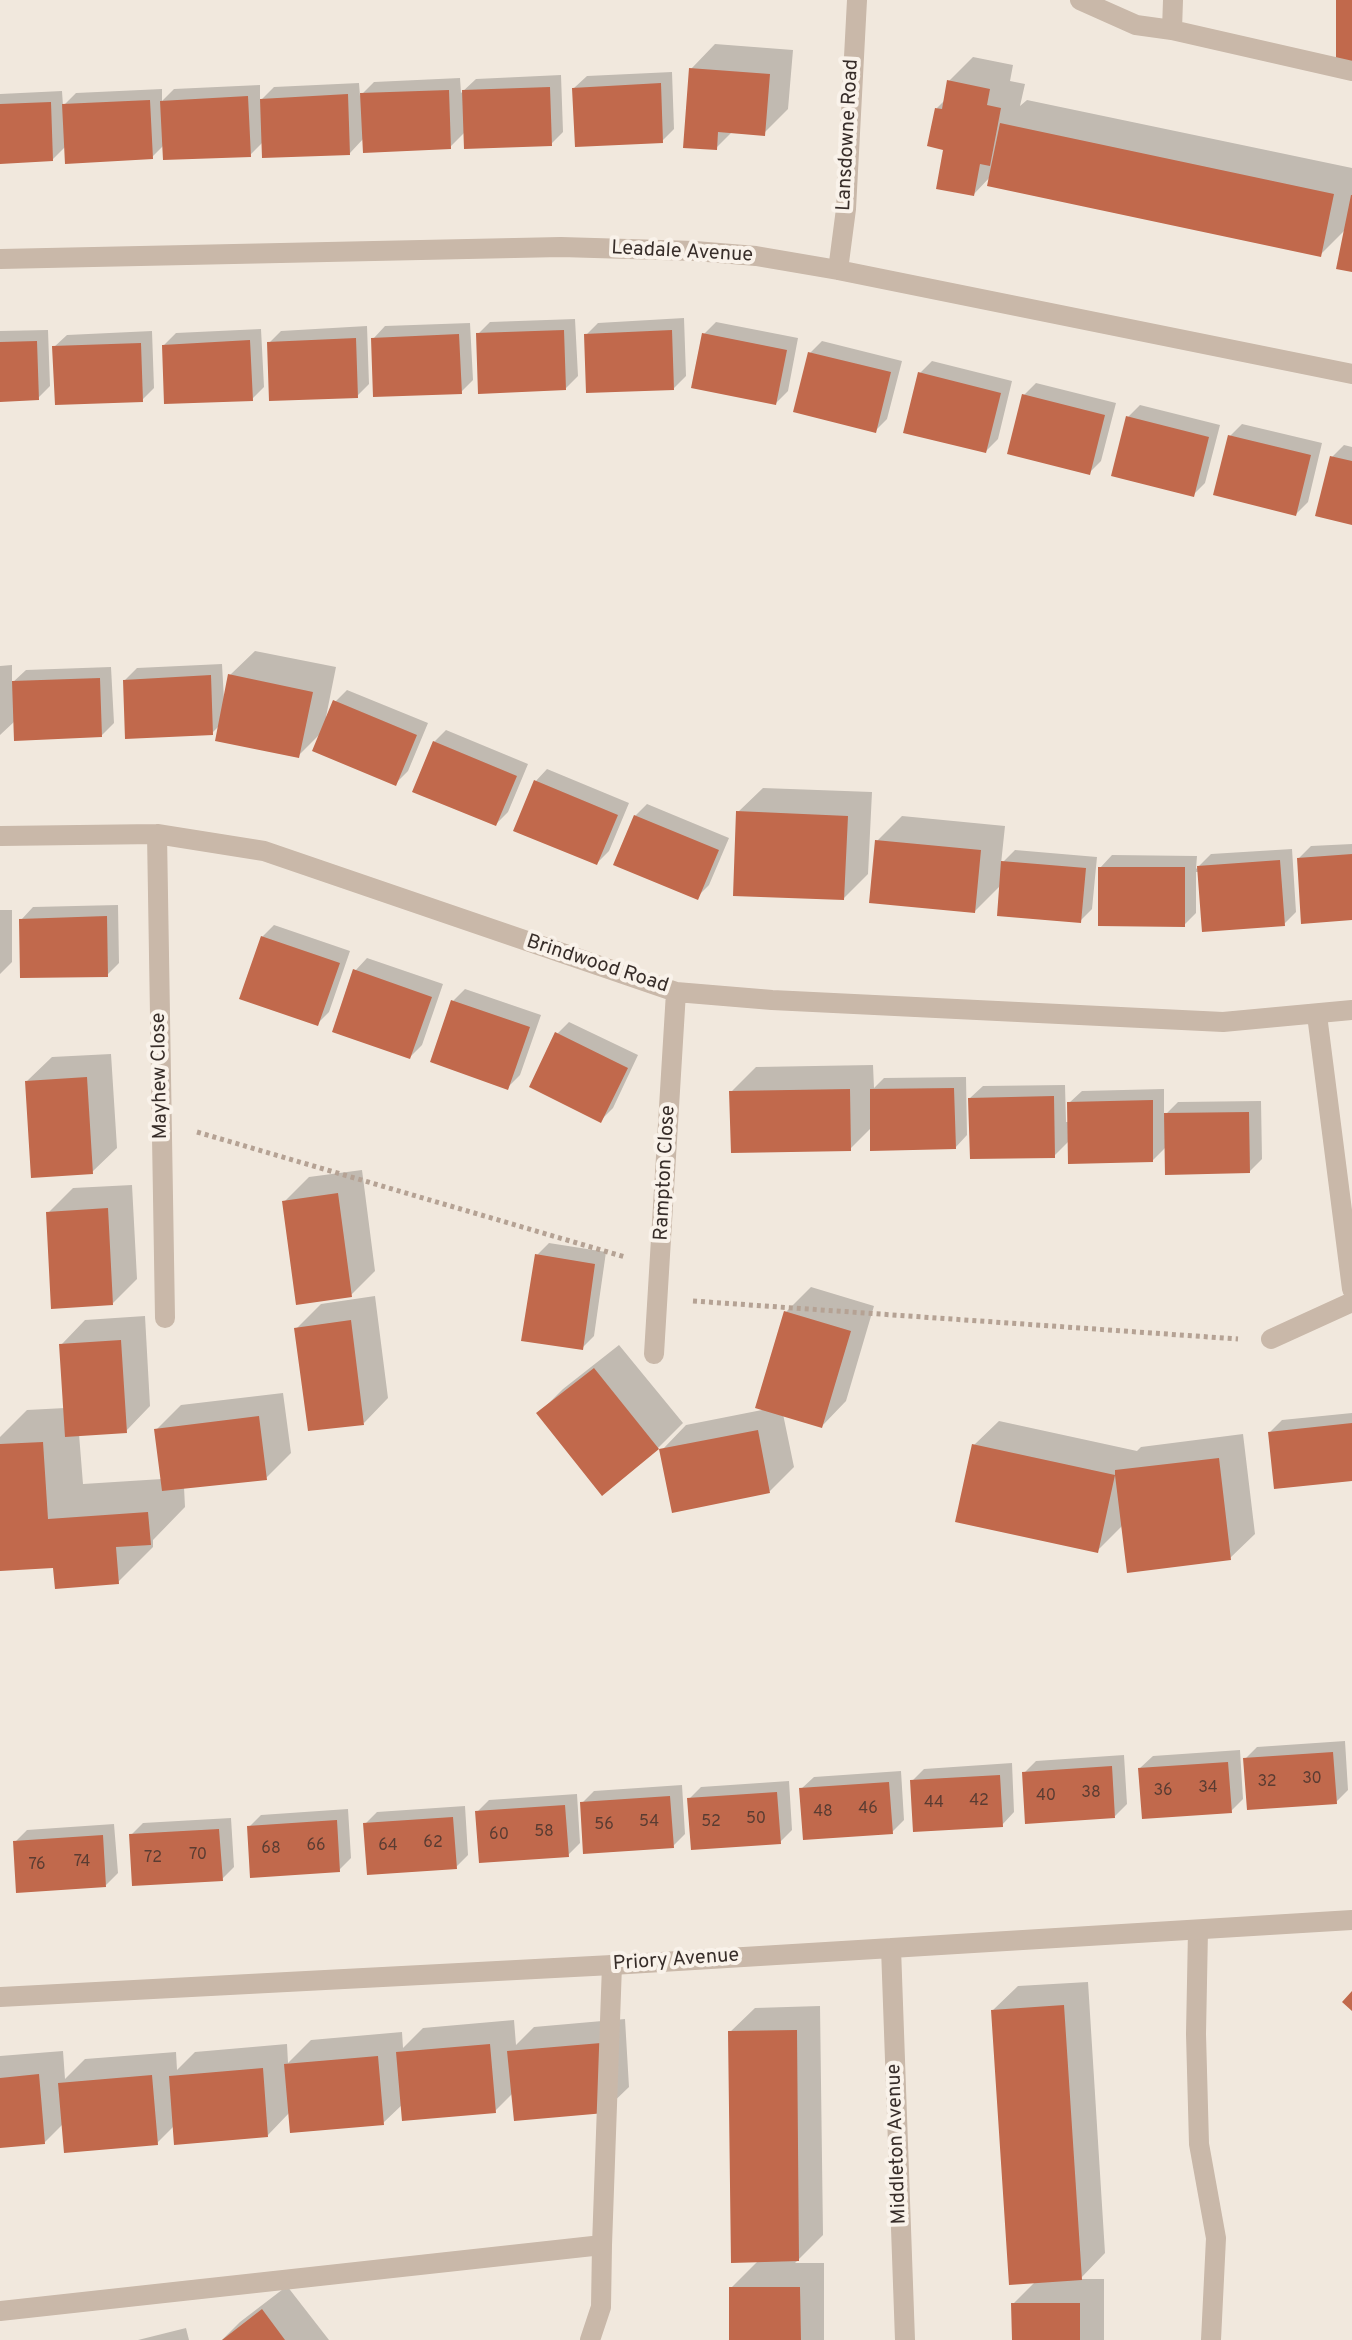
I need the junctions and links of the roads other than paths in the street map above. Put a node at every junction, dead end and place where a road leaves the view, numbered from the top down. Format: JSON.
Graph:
{"nodes":[{"id":1,"x":857,"y":0,"type":"edge"},
{"id":2,"x":1080,"y":0,"type":"edge"},
{"id":3,"x":1173,"y":0,"type":"edge"},
{"id":4,"x":1172,"y":30,"type":"junction"},
{"id":5,"x":1352,"y":71,"type":"edge"},
{"id":6,"x":0,"y":259,"type":"edge"},
{"id":7,"x":838,"y":270,"type":"junction"},
{"id":8,"x":1352,"y":374,"type":"edge"},
{"id":9,"x":157,"y":834,"type":"junction"},
{"id":10,"x":0,"y":836,"type":"edge"},
{"id":11,"x":676,"y":992,"type":"junction"},
{"id":12,"x":1352,"y":1010,"type":"edge"},
{"id":13,"x":1317,"y":1015,"type":"junction"},
{"id":14,"x":1352,"y":1289,"type":"edge"},
{"id":15,"x":1352,"y":1302,"type":"edge"},
{"id":16,"x":165,"y":1318,"type":"dead end"},
{"id":17,"x":1271,"y":1339,"type":"road end"},
{"id":18,"x":654,"y":1354,"type":"dead end"},
{"id":19,"x":1352,"y":1920,"type":"edge"},
{"id":20,"x":1198,"y":1930,"type":"junction"},
{"id":21,"x":891,"y":1948,"type":"junction"},
{"id":22,"x":612,"y":1965,"type":"junction"},
{"id":23,"x":0,"y":1997,"type":"edge"},
{"id":24,"x":602,"y":2245,"type":"junction"},
{"id":25,"x":0,"y":2311,"type":"edge"},
{"id":26,"x":590,"y":2340,"type":"edge"},
{"id":27,"x":905,"y":2340,"type":"edge"},
{"id":28,"x":1211,"y":2340,"type":"edge"}],
"edges":[{"from":1,"to":7,"type":"street","name":"Lansdowne Road"},
{"from":2,"to":4,"type":"street"},
{"from":3,"to":4,"type":"street"},
{"from":4,"to":5,"type":"street"},
{"from":6,"to":7,"type":"street","name":"Leadale Avenue"},
{"from":7,"to":8,"type":"street","name":"Leadale Avenue"},
{"from":9,"to":10,"type":"street","name":"Brindwood Road"},
{"from":9,"to":11,"type":"street","name":"Brindwood Road"},
{"from":9,"to":16,"type":"street","name":"Mayhew Close"},
{"from":11,"to":13,"type":"street","name":"Brindwood Road"},
{"from":11,"to":18,"type":"street","name":"Rampton Close"},
{"from":12,"to":13,"type":"street","name":"Brindwood Road"},
{"from":13,"to":14,"type":"street"},
{"from":15,"to":17,"type":"street"},
{"from":19,"to":20,"type":"street","name":"Priory Avenue"},
{"from":20,"to":21,"type":"street","name":"Priory Avenue"},
{"from":20,"to":28,"type":"street"},
{"from":21,"to":22,"type":"street","name":"Priory Avenue"},
{"from":21,"to":27,"type":"street","name":"Middleton Avenue"},
{"from":22,"to":23,"type":"street","name":"Priory Avenue"},
{"from":22,"to":24,"type":"street"},
{"from":24,"to":25,"type":"street"},
{"from":24,"to":26,"type":"street"}]}
